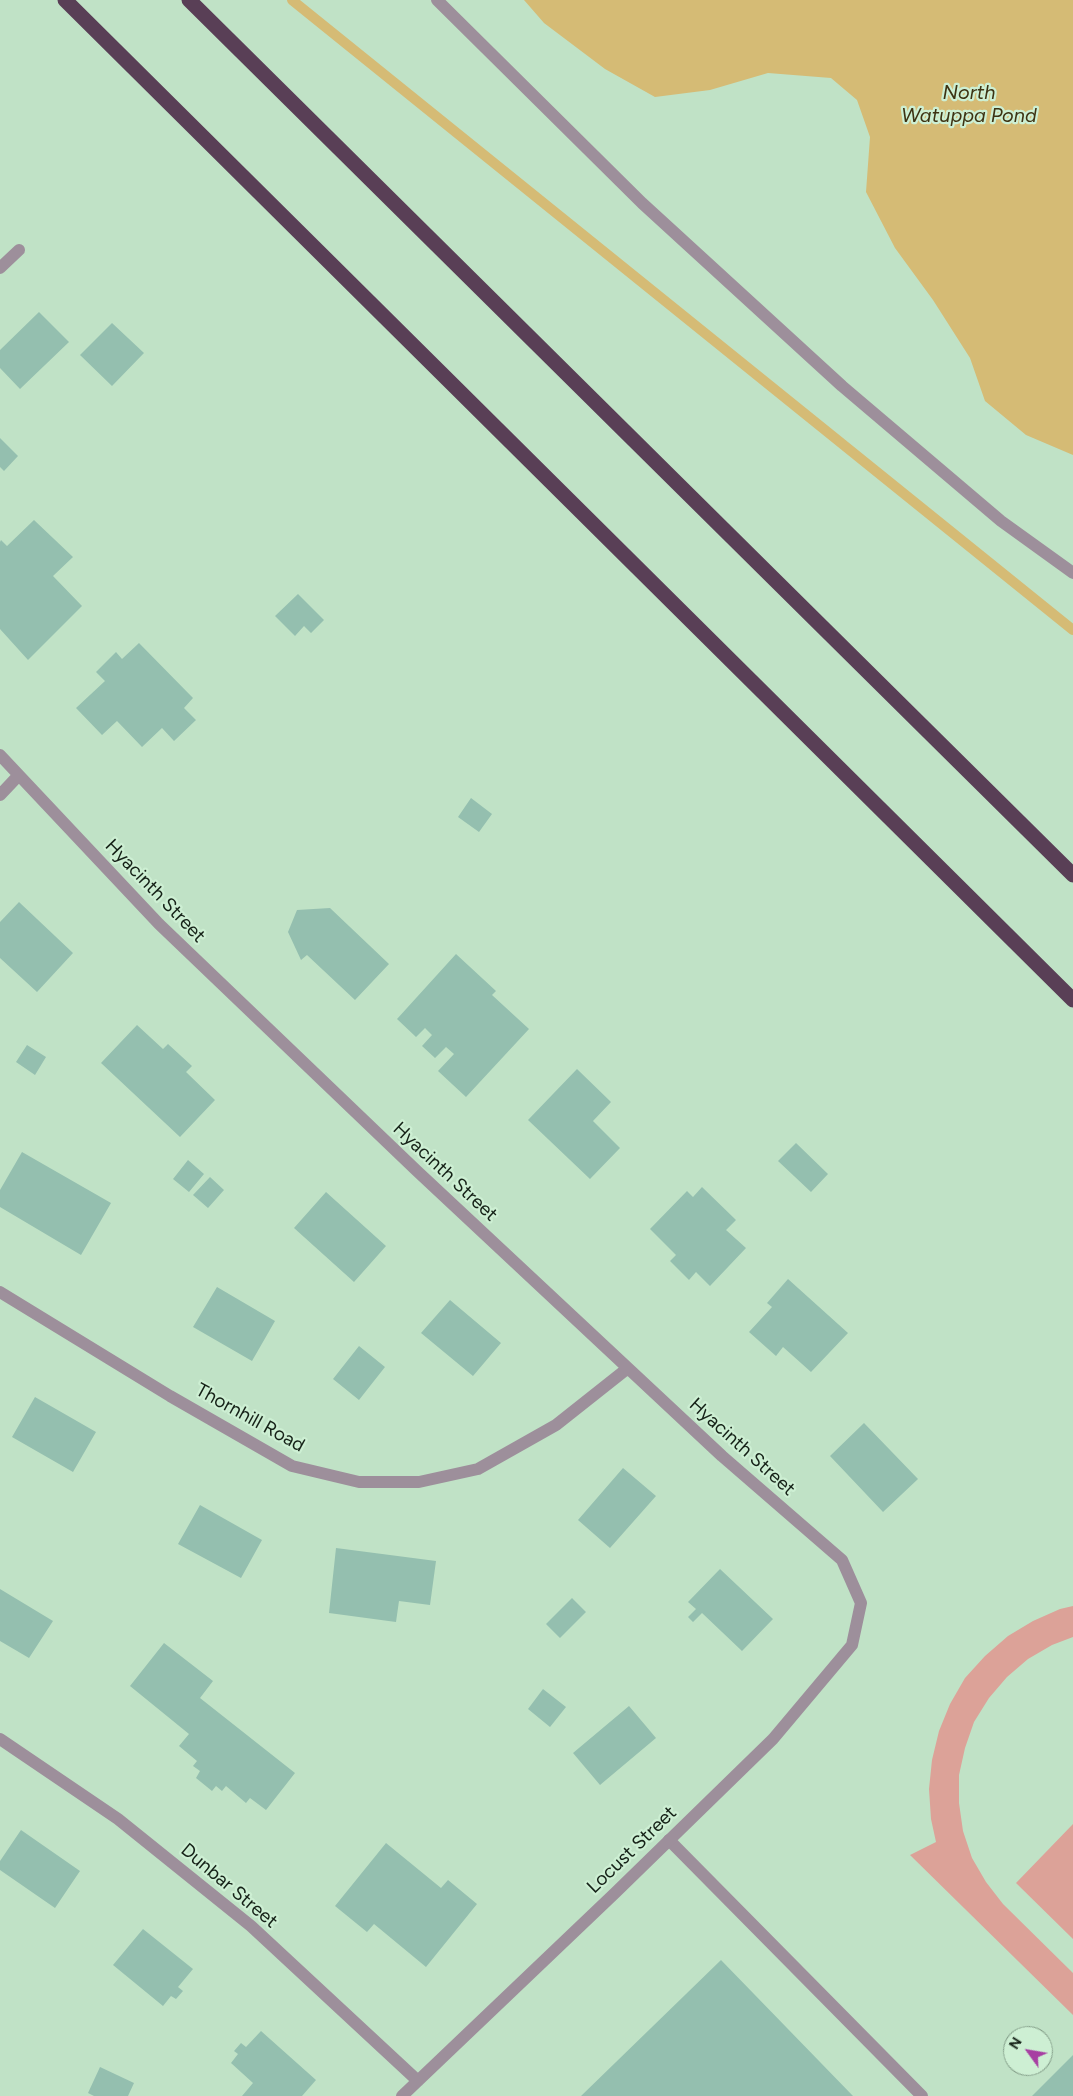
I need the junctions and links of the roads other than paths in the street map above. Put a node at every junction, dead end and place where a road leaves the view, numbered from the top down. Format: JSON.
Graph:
{"nodes":[{"id":1,"x":65,"y":0,"type":"edge"},
{"id":2,"x":189,"y":0,"type":"edge"},
{"id":3,"x":437,"y":0,"type":"edge"},
{"id":4,"x":19,"y":250,"type":"dead end"},
{"id":5,"x":0,"y":268,"type":"edge"},
{"id":6,"x":1073,"y":573,"type":"edge"},
{"id":7,"x":0,"y":755,"type":"edge"},
{"id":8,"x":18,"y":776,"type":"junction"},
{"id":9,"x":0,"y":795,"type":"edge"},
{"id":10,"x":1073,"y":875,"type":"edge"},
{"id":11,"x":1073,"y":1000,"type":"edge"},
{"id":12,"x":0,"y":1292,"type":"edge"},
{"id":13,"x":628,"y":1368,"type":"junction"},
{"id":14,"x":860,"y":1610,"type":"joint"},
{"id":15,"x":0,"y":1739,"type":"edge"},
{"id":16,"x":669,"y":1840,"type":"junction"},
{"id":17,"x":418,"y":2081,"type":"junction"},
{"id":18,"x":402,"y":2096,"type":"edge"},
{"id":19,"x":922,"y":2096,"type":"edge"}],
"edges":[{"from":1,"to":11,"type":"highway"},
{"from":2,"to":10,"type":"highway"},
{"from":3,"to":6,"type":"street"},
{"from":4,"to":5,"type":"street"},
{"from":7,"to":8,"type":"street","name":"Hyacinth Street"},
{"from":8,"to":9,"type":"street"},
{"from":8,"to":13,"type":"street","name":"Hyacinth Street"},
{"from":12,"to":13,"type":"street","name":"Thornhill Road"},
{"from":13,"to":14,"type":"street","name":"Hyacinth Street"},
{"from":14,"to":16,"type":"street","name":"Locust Street"},
{"from":15,"to":17,"type":"street","name":"Dunbar Street"},
{"from":16,"to":17,"type":"street","name":"Locust Street"},
{"from":16,"to":19,"type":"street"},
{"from":17,"to":18,"type":"street","name":"Locust Street"}]}
